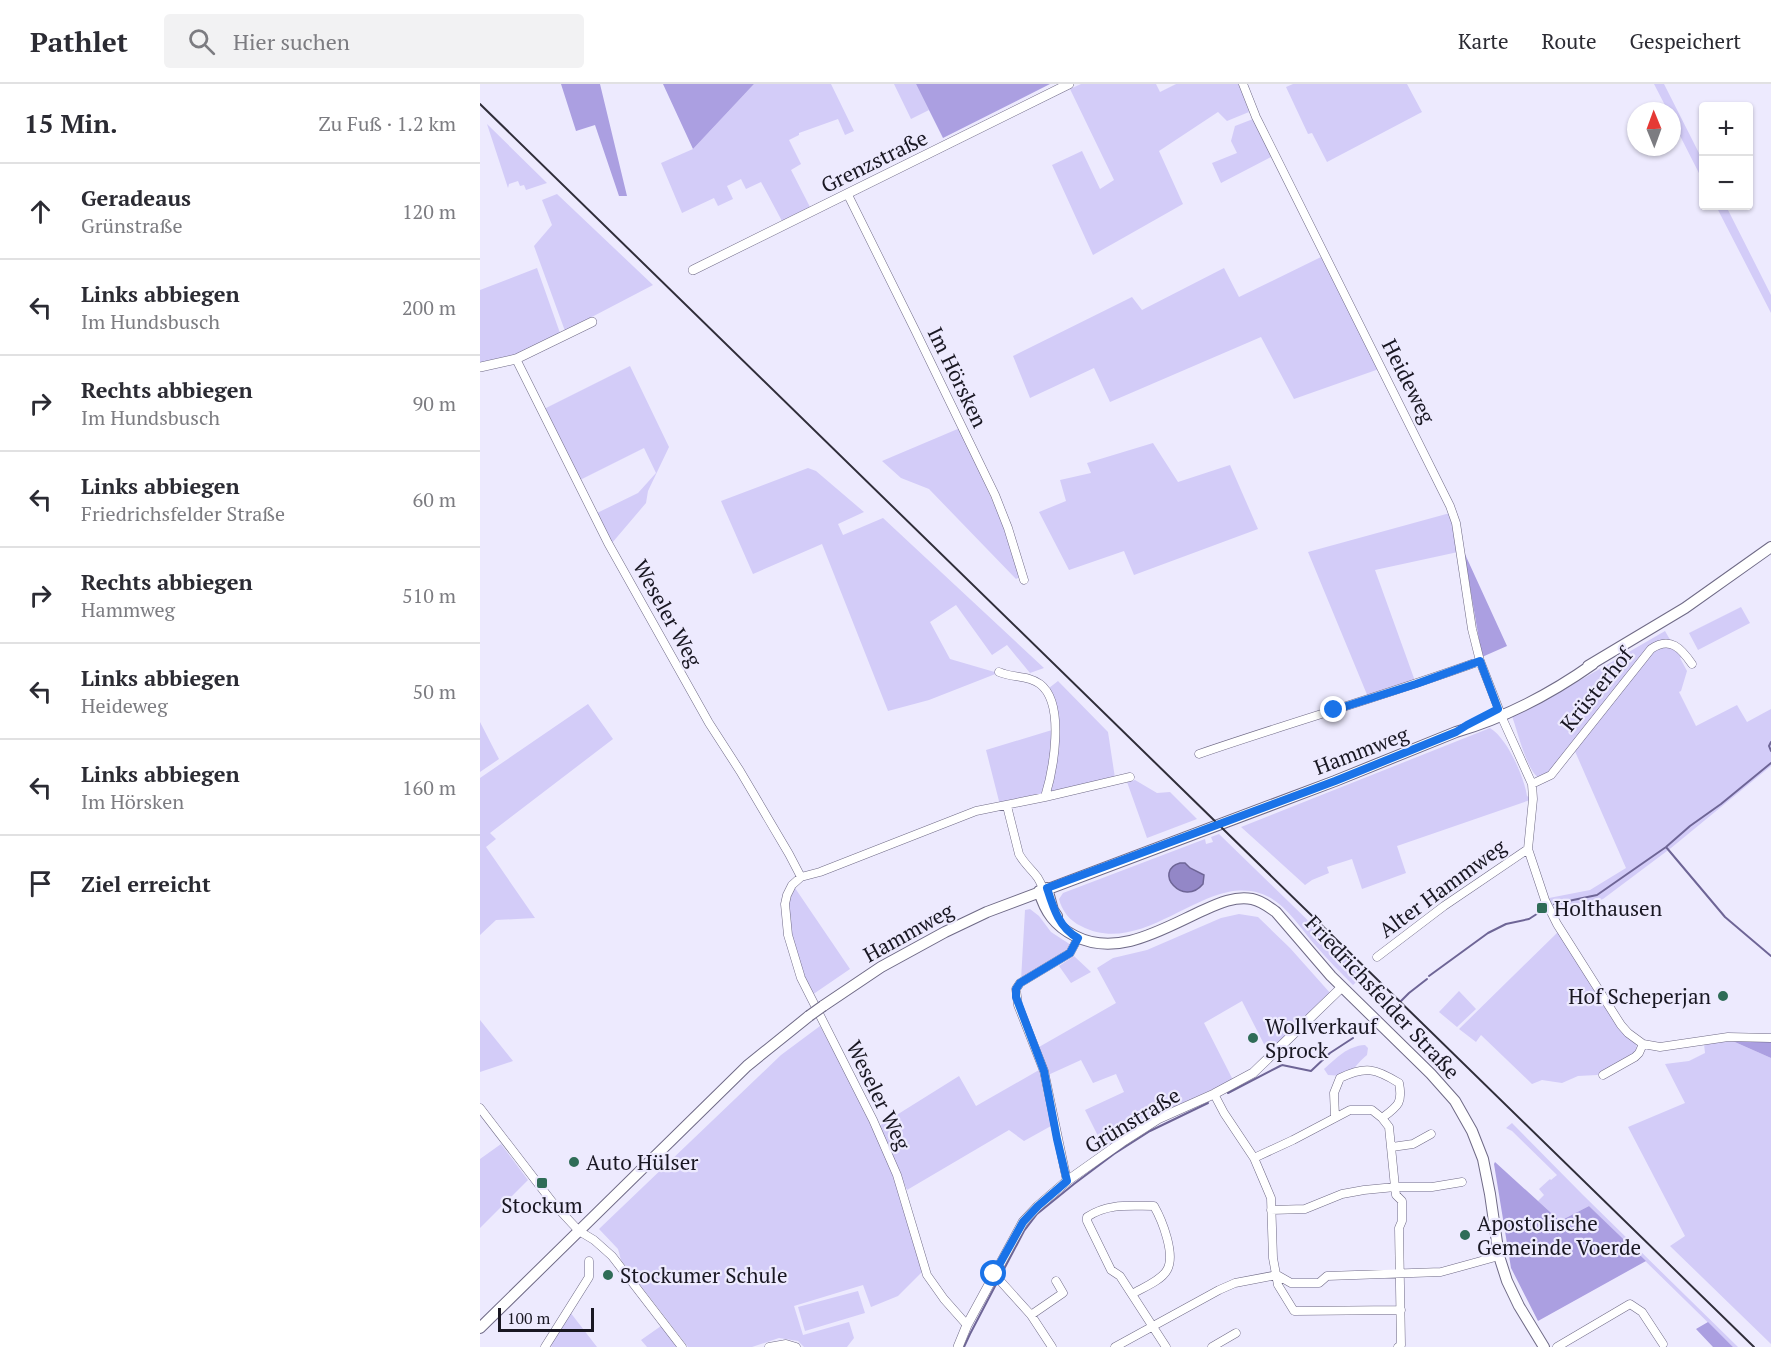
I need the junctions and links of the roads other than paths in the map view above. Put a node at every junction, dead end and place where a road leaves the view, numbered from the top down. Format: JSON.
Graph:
{"nodes":[{"id":1,"x":1069,"y":84,"type":"edge"},
{"id":2,"x":1243,"y":84,"type":"edge"},
{"id":3,"x":848,"y":195,"type":"junction"},
{"id":4,"x":693,"y":270,"type":"dead end"},
{"id":5,"x":592,"y":322,"type":"dead end"},
{"id":6,"x":516,"y":359,"type":"junction"},
{"id":7,"x":480,"y":367,"type":"edge"},
{"id":8,"x":1771,"y":547,"type":"edge"},
{"id":9,"x":1024,"y":580,"type":"dead end"},
{"id":10,"x":1480,"y":661,"type":"junction"},
{"id":11,"x":1692,"y":664,"type":"dead end"},
{"id":12,"x":999,"y":672,"type":"dead end"},
{"id":13,"x":1500,"y":712,"type":"junction"},
{"id":14,"x":1199,"y":754,"type":"dead end"},
{"id":15,"x":1130,"y":777,"type":"dead end"},
{"id":16,"x":1532,"y":784,"type":"junction"},
{"id":17,"x":1045,"y":798,"type":"junction"},
{"id":18,"x":1007,"y":806,"type":"junction"},
{"id":19,"x":1528,"y":849,"type":"junction"},
{"id":20,"x":801,"y":878,"type":"junction"},
{"id":21,"x":1043,"y":890,"type":"junction"},
{"id":22,"x":1075,"y":936,"type":"junction"},
{"id":23,"x":1377,"y":957,"type":"dead end"},
{"id":24,"x":1342,"y":987,"type":"junction"},
{"id":25,"x":1771,"y":1038,"type":"edge"},
{"id":26,"x":1643,"y":1044,"type":"junction"},
{"id":27,"x":1603,"y":1075,"type":"dead end"},
{"id":28,"x":1214,"y":1094,"type":"junction"},
{"id":29,"x":480,"y":1108,"type":"edge"},
{"id":30,"x":1335,"y":1117,"type":"junction"},
{"id":31,"x":1382,"y":1118,"type":"junction"},
{"id":32,"x":1431,"y":1134,"type":"dead end"},
{"id":33,"x":1392,"y":1147,"type":"junction"},
{"id":34,"x":1254,"y":1158,"type":"junction"},
{"id":35,"x":1067,"y":1181,"type":"junction"},
{"id":36,"x":1462,"y":1182,"type":"dead end"},
{"id":37,"x":1395,"y":1187,"type":"junction"},
{"id":38,"x":1271,"y":1210,"type":"junction"},
{"id":39,"x":584,"y":1226,"type":"junction"},
{"id":40,"x":1499,"y":1256,"type":"junction"},
{"id":41,"x":589,"y":1260,"type":"dead end"},
{"id":42,"x":994,"y":1274,"type":"junction"},
{"id":43,"x":1400,"y":1274,"type":"junction"},
{"id":44,"x":1277,"y":1275,"type":"junction"},
{"id":45,"x":1056,"y":1281,"type":"dead end"},
{"id":46,"x":1132,"y":1294,"type":"junction"},
{"id":47,"x":1401,"y":1310,"type":"junction"},
{"id":48,"x":1030,"y":1315,"type":"junction"},
{"id":49,"x":967,"y":1325,"type":"junction"},
{"id":50,"x":1152,"y":1326,"type":"junction"},
{"id":51,"x":480,"y":1328,"type":"edge"},
{"id":52,"x":1236,"y":1333,"type":"dead end"},
{"id":53,"x":1663,"y":1344,"type":"dead end"},
{"id":54,"x":545,"y":1347,"type":"edge"},
{"id":55,"x":682,"y":1347,"type":"edge"},
{"id":56,"x":769,"y":1347,"type":"edge"},
{"id":57,"x":796,"y":1347,"type":"edge"},
{"id":58,"x":958,"y":1347,"type":"edge"},
{"id":59,"x":1052,"y":1347,"type":"edge"},
{"id":60,"x":1115,"y":1347,"type":"edge"},
{"id":61,"x":1166,"y":1347,"type":"edge"},
{"id":62,"x":1212,"y":1347,"type":"edge"},
{"id":63,"x":1398,"y":1347,"type":"edge"},
{"id":64,"x":1544,"y":1347,"type":"edge"},
{"id":65,"x":1557,"y":1347,"type":"edge"}],
"edges":[{"from":1,"to":3,"type":"street","name":"Grenzstraße"},
{"from":2,"to":10,"type":"street","name":"Heideweg"},
{"from":3,"to":4,"type":"street","name":"Grenzstraße"},
{"from":3,"to":9,"type":"street","name":"Im Hörsken"},
{"from":5,"to":6,"type":"street"},
{"from":6,"to":7,"type":"street"},
{"from":6,"to":20,"type":"street","name":"Weseler Weg"},
{"from":8,"to":13,"type":"main road","name":"Hammweg"},
{"from":10,"to":13,"type":"street","name":"Heideweg"},
{"from":10,"to":14,"type":"street"},
{"from":11,"to":16,"type":"street","name":"Krüsterhof"},
{"from":12,"to":17,"type":"street"},
{"from":13,"to":16,"type":"street","name":"Heideweg"},
{"from":13,"to":21,"type":"main road","name":"Hammweg"},
{"from":15,"to":17,"type":"street"},
{"from":16,"to":19,"type":"street"},
{"from":17,"to":18,"type":"street"},
{"from":18,"to":20,"type":"street"},
{"from":18,"to":21,"type":"street"},
{"from":19,"to":23,"type":"street","name":"Alter Hammweg"},
{"from":19,"to":26,"type":"street"},
{"from":20,"to":49,"type":"street","name":"Weseler Weg"},
{"from":21,"to":22,"type":"main road"},
{"from":21,"to":39,"type":"main road","name":"Hammweg","bridge":true},
{"from":22,"to":24,"type":"main road","name":"Friedrichsfelder Straße"},
{"from":22,"to":35,"type":"street"},
{"from":24,"to":28,"type":"street","name":"Grünstraße"},
{"from":24,"to":40,"type":"main road","name":"Friedrichsfelder Straße"},
{"from":25,"to":26,"type":"street"},
{"from":26,"to":27,"type":"street"},
{"from":28,"to":34,"type":"street"},
{"from":28,"to":35,"type":"street","name":"Grünstraße"},
{"from":29,"to":39,"type":"street"},
{"from":30,"to":31,"type":"street"},
{"from":30,"to":31,"type":"street"},
{"from":30,"to":34,"type":"street"},
{"from":31,"to":33,"type":"street"},
{"from":32,"to":33,"type":"street"},
{"from":33,"to":37,"type":"street"},
{"from":34,"to":38,"type":"street"},
{"from":35,"to":42,"type":"street","name":"Grünstraße"},
{"from":36,"to":37,"type":"street"},
{"from":37,"to":38,"type":"street"},
{"from":37,"to":43,"type":"street"},
{"from":38,"to":44,"type":"street"},
{"from":39,"to":51,"type":"main road","name":"Hammweg"},
{"from":39,"to":55,"type":"street"},
{"from":40,"to":43,"type":"street"},
{"from":40,"to":64,"type":"main road","name":"Friedrichsfelder Straße"},
{"from":41,"to":54,"type":"street"},
{"from":42,"to":48,"type":"street"},
{"from":42,"to":49,"type":"street","name":"Grünstraße"},
{"from":43,"to":44,"type":"street"},
{"from":43,"to":47,"type":"street"},
{"from":44,"to":47,"type":"street"},
{"from":44,"to":50,"type":"street"},
{"from":45,"to":48,"type":"street"},
{"from":46,"to":46,"type":"street"},
{"from":46,"to":50,"type":"street"},
{"from":47,"to":63,"type":"street"},
{"from":48,"to":59,"type":"street"},
{"from":49,"to":58,"type":"street","name":"Grünstraße"},
{"from":50,"to":60,"type":"street"},
{"from":50,"to":61,"type":"street"},
{"from":52,"to":62,"type":"street"},
{"from":53,"to":65,"type":"street"},
{"from":56,"to":57,"type":"street"}]}
